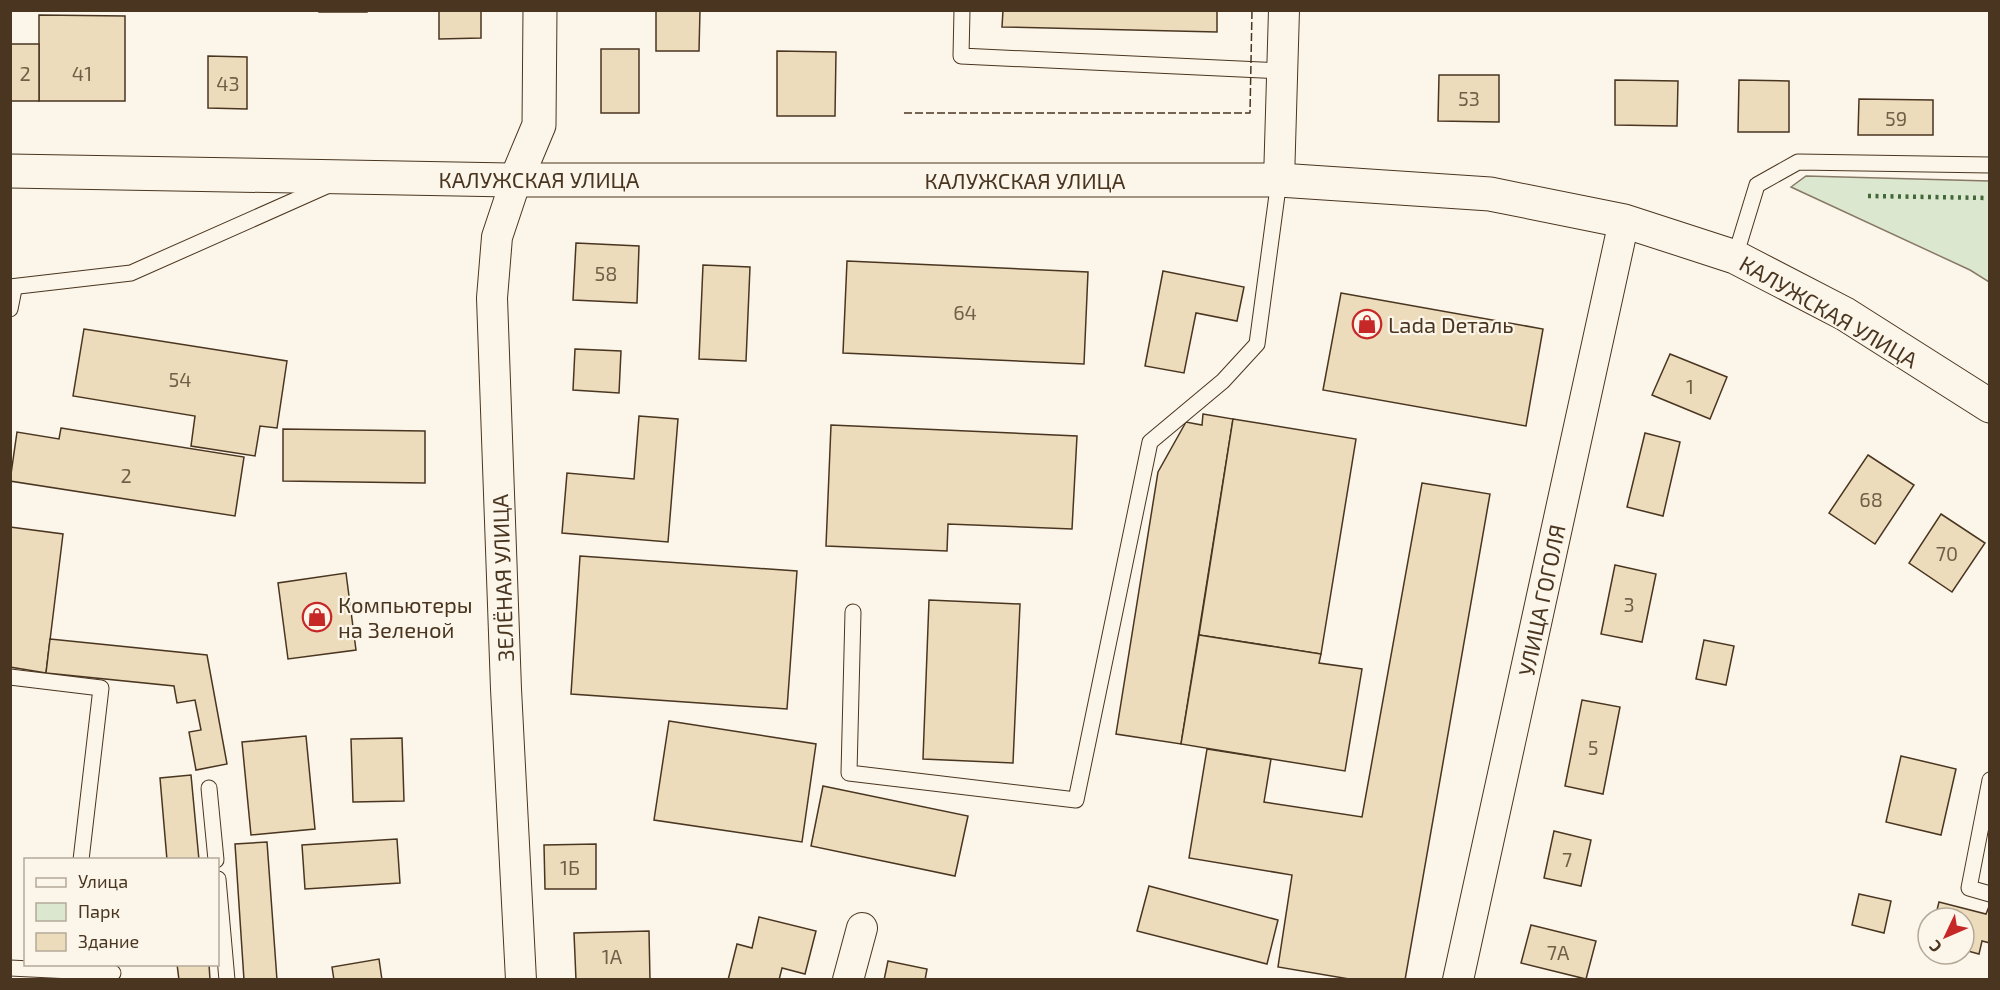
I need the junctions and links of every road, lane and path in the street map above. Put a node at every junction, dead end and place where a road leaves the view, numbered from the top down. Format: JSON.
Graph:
{"nodes":[{"id":1,"x":540,"y":10,"type":"edge"},
{"id":2,"x":962,"y":10,"type":"edge"},
{"id":3,"x":1284,"y":10,"type":"edge"},
{"id":4,"x":1282,"y":71,"type":"junction"},
{"id":5,"x":1989,"y":165,"type":"edge"},
{"id":6,"x":10,"y":171,"type":"edge"},
{"id":7,"x":347,"y":177,"type":"junction"},
{"id":8,"x":516,"y":180,"type":"junction"},
{"id":9,"x":1280,"y":180,"type":"junction"},
{"id":10,"x":1624,"y":221,"type":"junction"},
{"id":11,"x":1735,"y":257,"type":"junction"},
{"id":12,"x":12,"y":288,"type":"edge"},
{"id":13,"x":10,"y":309,"type":"edge"},
{"id":14,"x":1989,"y":406,"type":"edge"},
{"id":15,"x":854,"y":612,"type":"dead end"},
{"id":16,"x":10,"y":677,"type":"edge"},
{"id":17,"x":1989,"y":780,"type":"edge"},
{"id":18,"x":209,"y":788,"type":"dead end"},
{"id":19,"x":81,"y":858,"type":"edge"},
{"id":20,"x":216,"y":858,"type":"edge"},
{"id":21,"x":219,"y":890,"type":"edge"},
{"id":22,"x":1989,"y":894,"type":"edge"},
{"id":23,"x":862,"y":928,"type":"dead end"},
{"id":24,"x":10,"y":969,"type":"edge"},
{"id":25,"x":114,"y":973,"type":"dead end"},
{"id":26,"x":33,"y":974,"type":"edge"},
{"id":27,"x":227,"y":980,"type":"edge"},
{"id":28,"x":521,"y":980,"type":"edge"},
{"id":29,"x":848,"y":980,"type":"edge"},
{"id":30,"x":1458,"y":980,"type":"edge"}],
"edges":[{"from":1,"to":8,"type":"main road"},
{"from":2,"to":4,"type":"lane"},
{"from":3,"to":4,"type":"street"},
{"from":4,"to":9,"type":"street"},
{"from":5,"to":11,"type":"lane"},
{"from":6,"to":7,"type":"main road","name":"КАЛУЖСКАЯ УЛИЦА"},
{"from":7,"to":8,"type":"main road","name":"КАЛУЖСКАЯ УЛИЦА"},
{"from":7,"to":12,"type":"lane"},
{"from":8,"to":9,"type":"main road","name":"КАЛУЖСКАЯ УЛИЦА"},
{"from":8,"to":28,"type":"street","name":"ЗЕЛЁНАЯ УЛИЦА"},
{"from":9,"to":10,"type":"main road","name":"КАЛУЖСКАЯ УЛИЦА"},
{"from":9,"to":15,"type":"lane"},
{"from":10,"to":11,"type":"main road","name":"КАЛУЖСКАЯ УЛИЦА"},
{"from":10,"to":30,"type":"street","name":"УЛИЦА ГОГОЛЯ"},
{"from":11,"to":14,"type":"main road","name":"КАЛУЖСКАЯ УЛИЦА"},
{"from":12,"to":13,"type":"lane"},
{"from":16,"to":19,"type":"lane"},
{"from":17,"to":22,"type":"lane"},
{"from":18,"to":20,"type":"lane"},
{"from":21,"to":27,"type":"lane"},
{"from":23,"to":29,"type":"street"},
{"from":24,"to":26,"type":"lane"},
{"from":25,"to":26,"type":"lane"}]}
